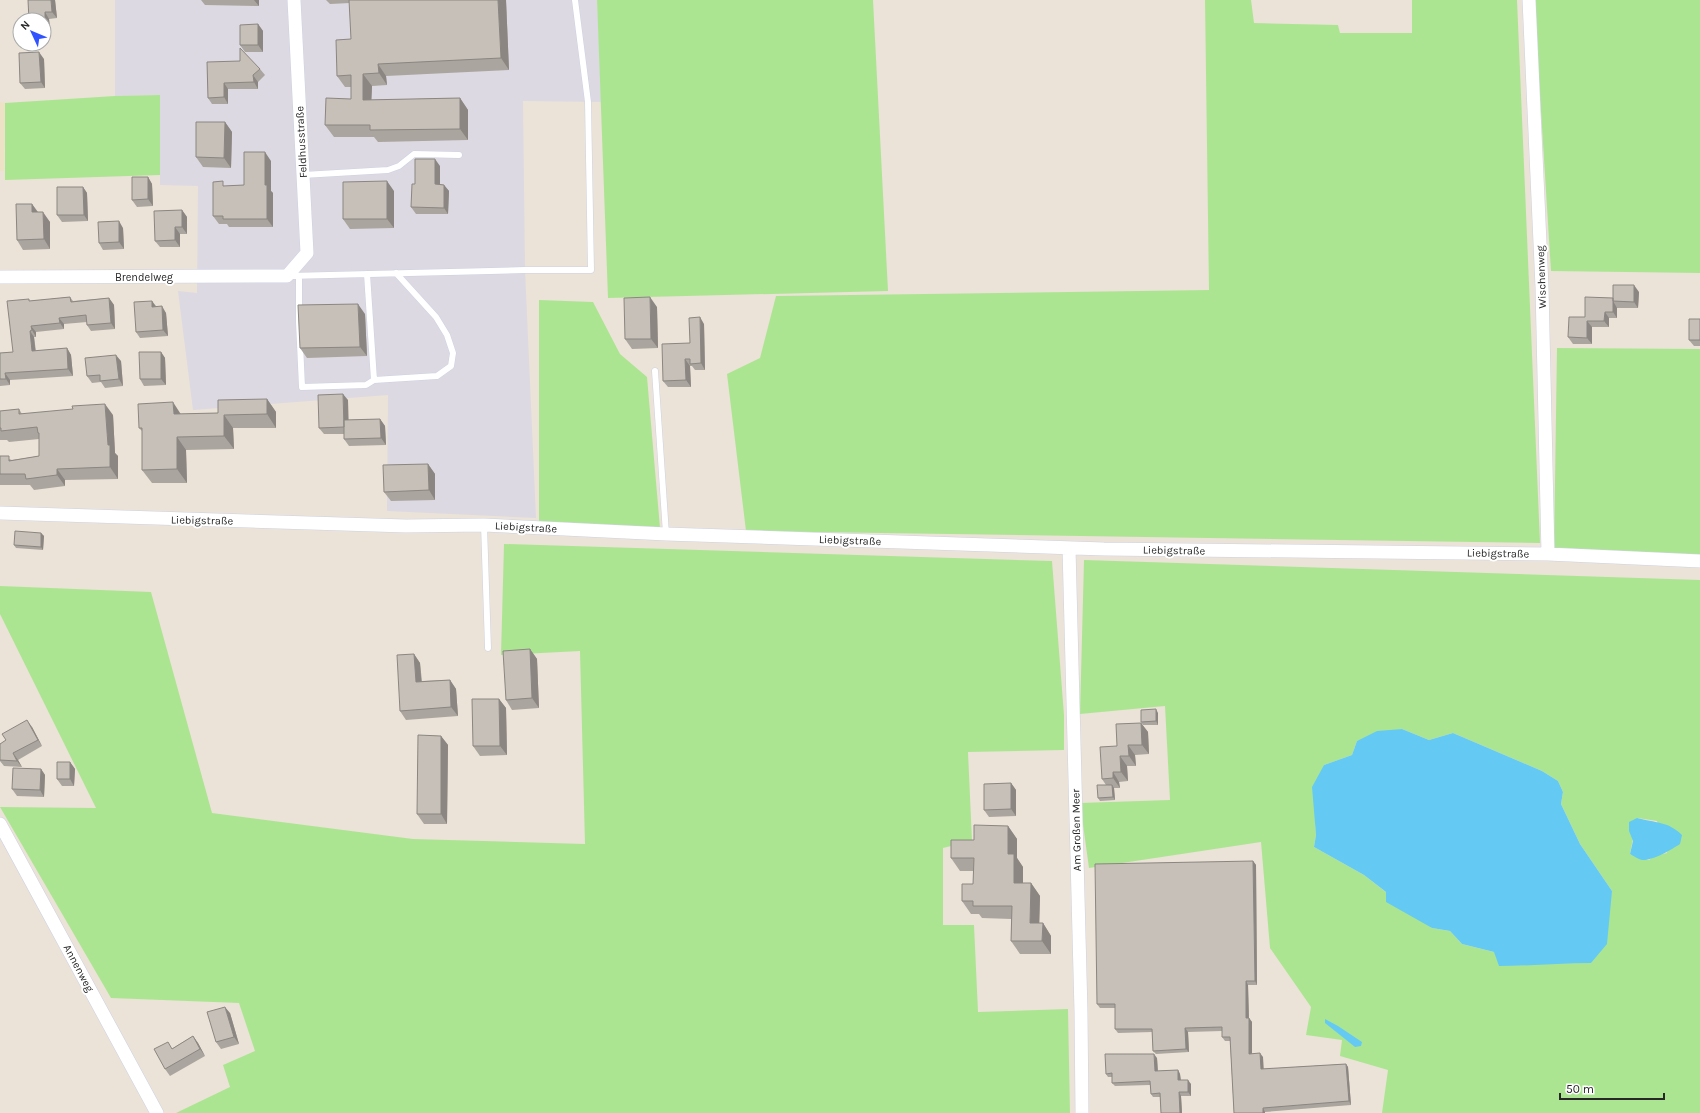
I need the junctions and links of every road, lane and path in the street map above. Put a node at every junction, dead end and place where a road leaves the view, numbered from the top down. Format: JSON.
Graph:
{"nodes":[{"id":1,"x":294,"y":0,"type":"edge"},
{"id":2,"x":575,"y":0,"type":"edge"},
{"id":3,"x":1529,"y":0,"type":"edge"},
{"id":4,"x":459,"y":155,"type":"dead end"},
{"id":5,"x":303,"y":174,"type":"junction"},
{"id":6,"x":396,"y":273,"type":"junction"},
{"id":7,"x":367,"y":274,"type":"junction"},
{"id":8,"x":293,"y":276,"type":"junction"},
{"id":9,"x":0,"y":277,"type":"edge"},
{"id":10,"x":654,"y":371,"type":"dead end"},
{"id":11,"x":374,"y":380,"type":"junction"},
{"id":12,"x":0,"y":513,"type":"edge"},
{"id":13,"x":484,"y":525,"type":"junction"},
{"id":14,"x":666,"y":534,"type":"junction"},
{"id":15,"x":1069,"y":548,"type":"junction"},
{"id":16,"x":1548,"y":554,"type":"junction"},
{"id":17,"x":1700,"y":561,"type":"edge"},
{"id":18,"x":488,"y":648,"type":"dead end"},
{"id":19,"x":0,"y":824,"type":"edge"},
{"id":20,"x":157,"y":1113,"type":"edge"},
{"id":21,"x":1082,"y":1113,"type":"edge"}],
"edges":[{"from":1,"to":5,"type":"street","name":"Feldhusstraße"},
{"from":2,"to":6,"type":"lane"},
{"from":3,"to":16,"type":"street","name":"Wischenweg"},
{"from":4,"to":5,"type":"lane"},
{"from":5,"to":8,"type":"street","name":"Feldhusstraße"},
{"from":6,"to":7,"type":"lane"},
{"from":6,"to":11,"type":"lane"},
{"from":7,"to":8,"type":"lane"},
{"from":7,"to":11,"type":"lane"},
{"from":8,"to":9,"type":"street","name":"Brendelweg"},
{"from":8,"to":11,"type":"lane"},
{"from":10,"to":14,"type":"lane"},
{"from":12,"to":13,"type":"street","name":"Liebigstraße"},
{"from":13,"to":14,"type":"street","name":"Liebigstraße"},
{"from":13,"to":18,"type":"lane"},
{"from":14,"to":15,"type":"street","name":"Liebigstraße"},
{"from":15,"to":16,"type":"street","name":"Liebigstraße"},
{"from":15,"to":21,"type":"street","name":"Am Großen Meer"},
{"from":16,"to":17,"type":"street","name":"Liebigstraße"},
{"from":19,"to":20,"type":"street","name":"Annenweg"}]}
